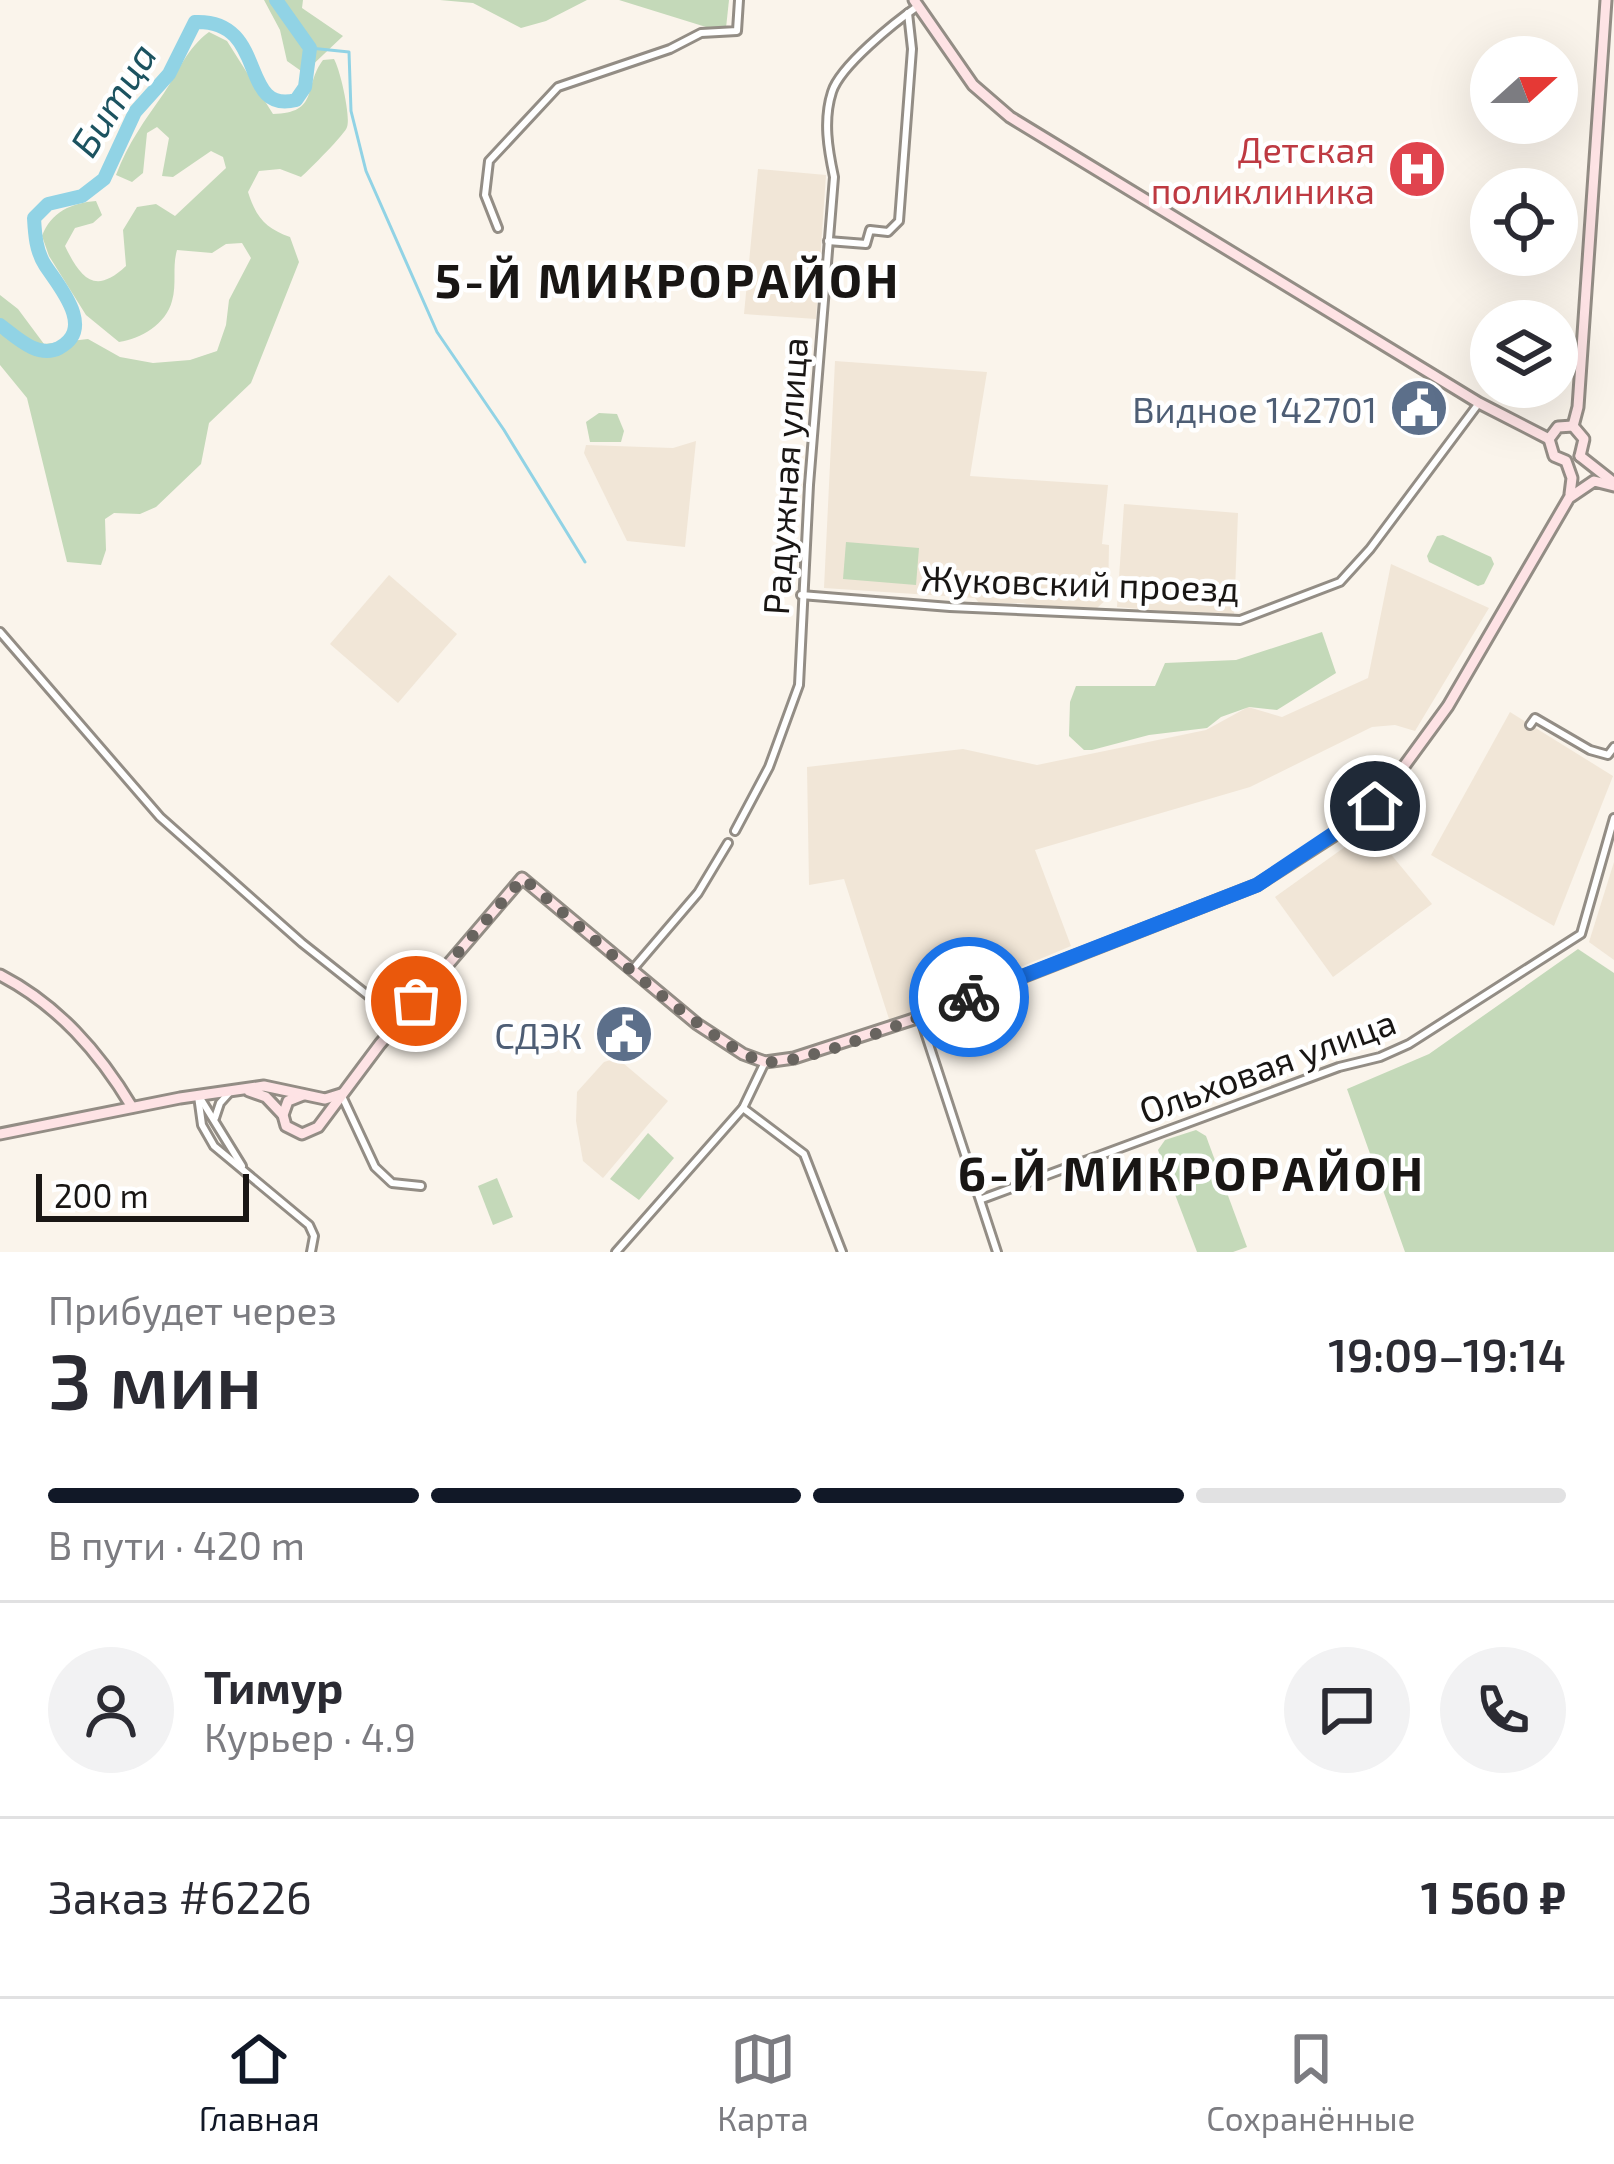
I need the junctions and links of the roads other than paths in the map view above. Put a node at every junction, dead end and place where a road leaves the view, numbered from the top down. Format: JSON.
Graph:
{"nodes":[{"id":1,"x":739,"y":0,"type":"edge"},
{"id":2,"x":1606,"y":0,"type":"edge"},
{"id":3,"x":913,"y":6,"type":"edge"},
{"id":4,"x":498,"y":228,"type":"dead end"},
{"id":5,"x":829,"y":241,"type":"junction"},
{"id":6,"x":1470,"y":398,"type":"edge"},
{"id":7,"x":1476,"y":408,"type":"edge"},
{"id":8,"x":1487,"y":408,"type":"edge"},
{"id":9,"x":1573,"y":426,"type":"junction"},
{"id":10,"x":1549,"y":440,"type":"junction"},
{"id":11,"x":1580,"y":455,"type":"junction"},
{"id":12,"x":1566,"y":461,"type":"junction"},
{"id":13,"x":1614,"y":484,"type":"edge"},
{"id":14,"x":1569,"y":498,"type":"junction"},
{"id":15,"x":801,"y":595,"type":"junction"},
{"id":16,"x":0,"y":632,"type":"edge"},
{"id":17,"x":1530,"y":725,"type":"dead end"},
{"id":18,"x":1614,"y":747,"type":"edge"},
{"id":19,"x":1614,"y":818,"type":"edge"},
{"id":20,"x":735,"y":831,"type":"dead end"},
{"id":21,"x":728,"y":843,"type":"dead end"},
{"id":22,"x":633,"y":969,"type":"junction"},
{"id":23,"x":0,"y":975,"type":"edge"},
{"id":24,"x":920,"y":1017,"type":"junction"},
{"id":25,"x":399,"y":1020,"type":"junction"},
{"id":26,"x":765,"y":1062,"type":"junction"},
{"id":27,"x":244,"y":1091,"type":"junction"},
{"id":28,"x":229,"y":1093,"type":"junction"},
{"id":29,"x":341,"y":1094,"type":"junction"},
{"id":30,"x":306,"y":1095,"type":"junction"},
{"id":31,"x":198,"y":1096,"type":"junction"},
{"id":32,"x":132,"y":1107,"type":"junction"},
{"id":33,"x":742,"y":1108,"type":"junction"},
{"id":34,"x":283,"y":1115,"type":"junction"},
{"id":35,"x":215,"y":1118,"type":"junction"},
{"id":36,"x":321,"y":1122,"type":"junction"},
{"id":37,"x":0,"y":1134,"type":"edge"},
{"id":38,"x":244,"y":1169,"type":"junction"},
{"id":39,"x":421,"y":1186,"type":"dead end"},
{"id":40,"x":982,"y":1199,"type":"junction"},
{"id":41,"x":311,"y":1252,"type":"edge"},
{"id":42,"x":616,"y":1252,"type":"edge"},
{"id":43,"x":842,"y":1252,"type":"edge"},
{"id":44,"x":997,"y":1252,"type":"edge"}],
"edges":[{"from":1,"to":4,"type":"street"},
{"from":2,"to":9,"type":"street"},
{"from":3,"to":5,"type":"street","name":"Радужная улица"},
{"from":3,"to":5,"type":"street"},
{"from":3,"to":6,"type":"street"},
{"from":5,"to":15,"type":"street","name":"Радужная улица"},
{"from":7,"to":15,"type":"street","name":"Жуковский проезд"},
{"from":8,"to":10,"type":"street"},
{"from":9,"to":10,"type":"street"},
{"from":9,"to":11,"type":"street"},
{"from":10,"to":12,"type":"street"},
{"from":11,"to":12,"type":"street"},
{"from":11,"to":13,"type":"street"},
{"from":12,"to":14,"type":"street"},
{"from":13,"to":14,"type":"street"},
{"from":14,"to":24,"type":"street"},
{"from":15,"to":20,"type":"street","name":"Радужная улица"},
{"from":16,"to":25,"type":"street"},
{"from":17,"to":18,"type":"street"},
{"from":19,"to":40,"type":"street","name":"Ольховая улица"},
{"from":21,"to":22,"type":"street"},
{"from":22,"to":25,"type":"street"},
{"from":22,"to":26,"type":"street"},
{"from":23,"to":32,"type":"street"},
{"from":24,"to":26,"type":"street"},
{"from":24,"to":40,"type":"street"},
{"from":25,"to":29,"type":"street"},
{"from":26,"to":33,"type":"street"},
{"from":27,"to":28,"type":"street"},
{"from":27,"to":30,"type":"street"},
{"from":27,"to":34,"type":"street"},
{"from":28,"to":31,"type":"street"},
{"from":28,"to":35,"type":"street"},
{"from":29,"to":30,"type":"street"},
{"from":29,"to":36,"type":"street"},
{"from":29,"to":39,"type":"street"},
{"from":30,"to":34,"type":"street"},
{"from":30,"to":36,"type":"street"},
{"from":31,"to":32,"type":"street"},
{"from":31,"to":35,"type":"street"},
{"from":31,"to":38,"type":"street"},
{"from":32,"to":37,"type":"street"},
{"from":33,"to":42,"type":"street"},
{"from":33,"to":43,"type":"street"},
{"from":34,"to":36,"type":"street"},
{"from":35,"to":38,"type":"street"},
{"from":38,"to":41,"type":"street"},
{"from":40,"to":44,"type":"street"}]}
